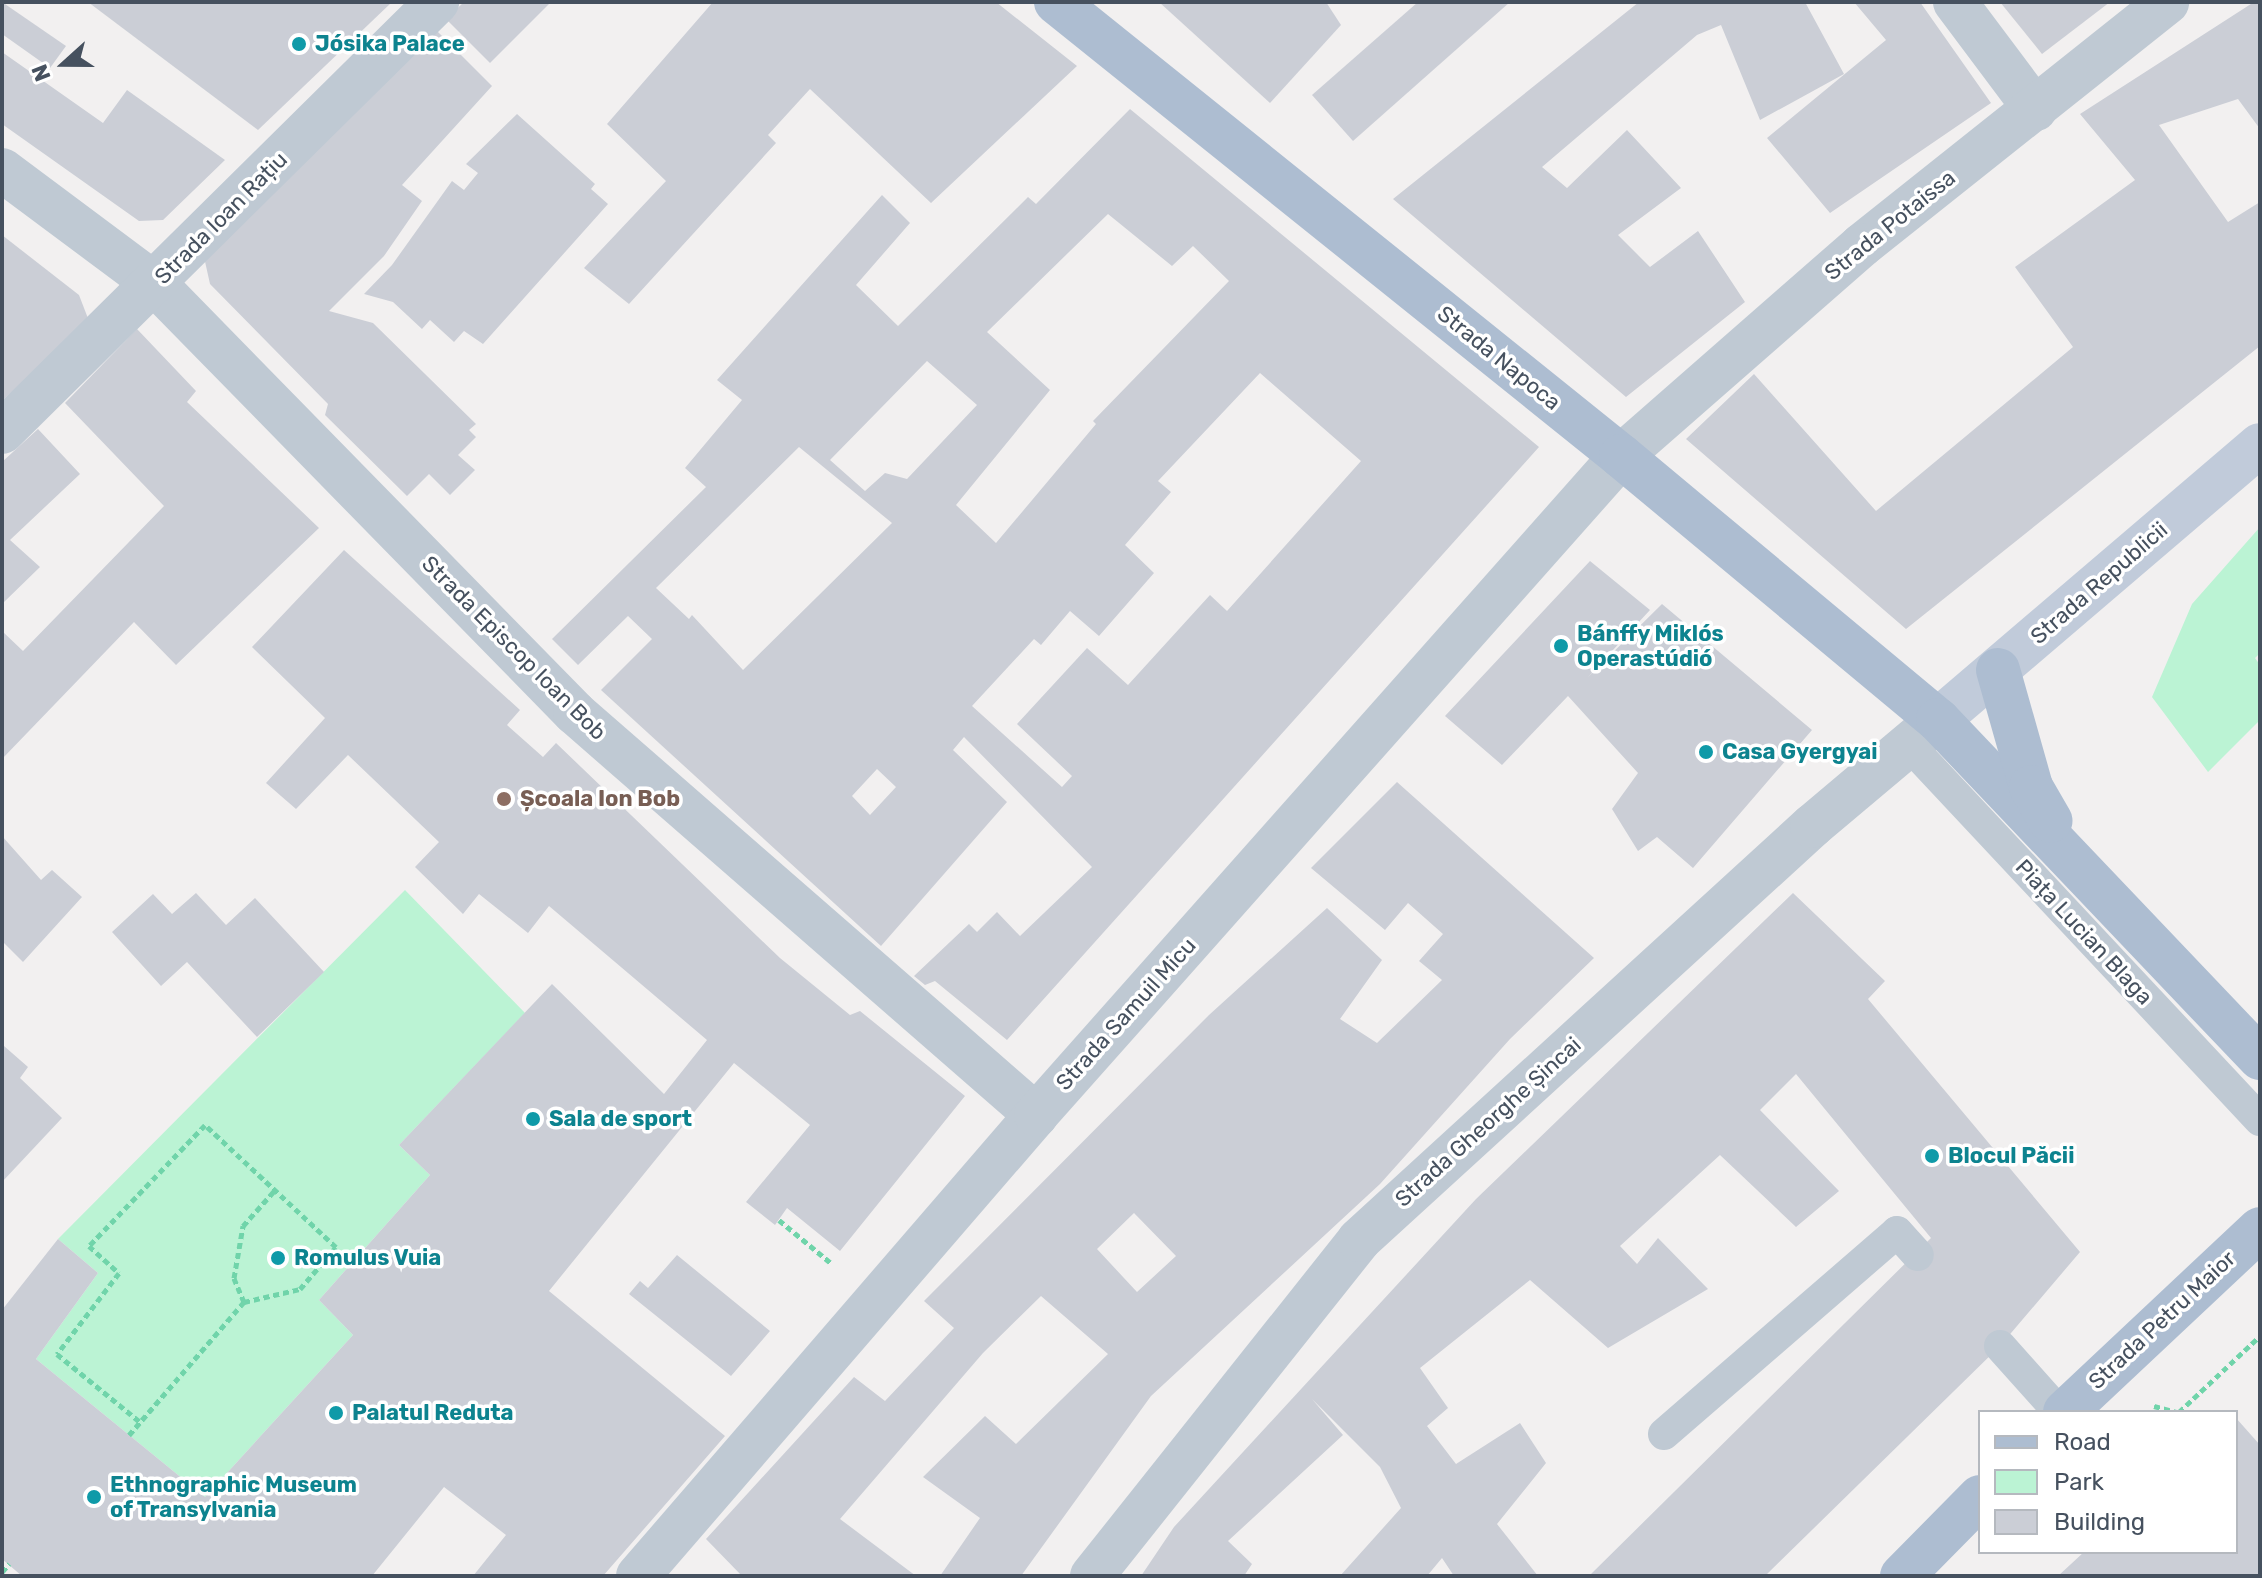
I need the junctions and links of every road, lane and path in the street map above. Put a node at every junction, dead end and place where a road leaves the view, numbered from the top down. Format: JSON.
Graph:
{"nodes":[{"id":1,"x":437,"y":2,"type":"edge"},
{"id":2,"x":1056,"y":2,"type":"edge"},
{"id":3,"x":1955,"y":2,"type":"edge"},
{"id":4,"x":2167,"y":2,"type":"edge"},
{"id":5,"x":2035,"y":109,"type":"junction"},
{"id":6,"x":2,"y":170,"type":"edge"},
{"id":7,"x":155,"y":284,"type":"junction"},
{"id":8,"x":2,"y":432,"type":"edge"},
{"id":9,"x":2260,"y":445,"type":"edge"},
{"id":10,"x":1621,"y":456,"type":"junction"},
{"id":11,"x":1998,"y":670,"type":"junction"},
{"id":12,"x":1923,"y":732,"type":"junction"},
{"id":13,"x":2081,"y":871,"type":"junction"},
{"id":14,"x":2260,"y":1058,"type":"edge"},
{"id":15,"x":1036,"y":1115,"type":"junction"},
{"id":16,"x":2260,"y":1120,"type":"edge"},
{"id":17,"x":275,"y":1190,"type":"junction"},
{"id":18,"x":779,"y":1220,"type":"dead end"},
{"id":19,"x":2260,"y":1229,"type":"edge"},
{"id":20,"x":1918,"y":1255,"type":"dead end"},
{"id":21,"x":840,"y":1271,"type":"dead end"},
{"id":22,"x":244,"y":1302,"type":"junction"},
{"id":23,"x":2260,"y":1336,"type":"edge"},
{"id":24,"x":2000,"y":1346,"type":"dead end"},
{"id":25,"x":2060,"y":1410,"type":"edge"},
{"id":26,"x":2064,"y":1410,"type":"edge"},
{"id":27,"x":2181,"y":1410,"type":"edge"},
{"id":28,"x":140,"y":1422,"type":"junction"},
{"id":29,"x":1664,"y":1434,"type":"dead end"},
{"id":30,"x":129,"y":1435,"type":"dead end"},
{"id":31,"x":1978,"y":1499,"type":"edge"},
{"id":32,"x":9,"y":1564,"type":"dead end"},
{"id":33,"x":2,"y":1572,"type":"edge"},
{"id":34,"x":638,"y":1576,"type":"edge"},
{"id":35,"x":1092,"y":1576,"type":"edge"},
{"id":36,"x":1902,"y":1576,"type":"edge"}],
"edges":[{"from":1,"to":7,"type":"street","name":"Strada Ioan Rațiu"},
{"from":2,"to":10,"type":"main road","name":"Strada Napoca"},
{"from":3,"to":5,"type":"street"},
{"from":4,"to":5,"type":"street","name":"Strada Potaissa"},
{"from":5,"to":10,"type":"street","name":"Strada Potaissa"},
{"from":6,"to":7,"type":"street","name":"Strada Episcop Ioan Bob"},
{"from":7,"to":8,"type":"street","name":"Strada Ioan Rațiu"},
{"from":7,"to":15,"type":"street","name":"Strada Episcop Ioan Bob"},
{"from":9,"to":11,"type":"main road","name":"Strada Republicii"},
{"from":10,"to":12,"type":"main road","name":"Strada Napoca"},
{"from":10,"to":15,"type":"street","name":"Strada Samuil Micu"},
{"from":11,"to":12,"type":"main road","name":"Strada Republicii"},
{"from":11,"to":13,"type":"main road"},
{"from":12,"to":13,"type":"main road","name":"Piața Lucian Blaga"},
{"from":12,"to":16,"type":"lane","name":"Piața Lucian Blaga"},
{"from":12,"to":35,"type":"street","name":"Strada Gheorghe Șincai"},
{"from":13,"to":14,"type":"main road","name":"Piața Lucian Blaga"},
{"from":15,"to":34,"type":"street","name":"Strada Samuil Micu"},
{"from":17,"to":22,"type":"path"},
{"from":17,"to":22,"type":"path"},
{"from":17,"to":28,"type":"path"},
{"from":18,"to":21,"type":"path"},
{"from":19,"to":26,"type":"main road","name":"Strada Petru Maior"},
{"from":20,"to":29,"type":"lane"},
{"from":22,"to":28,"type":"path"},
{"from":23,"to":27,"type":"path"},
{"from":24,"to":25,"type":"lane"},
{"from":28,"to":30,"type":"path"},
{"from":31,"to":36,"type":"main road"},
{"from":32,"to":33,"type":"path"}]}
